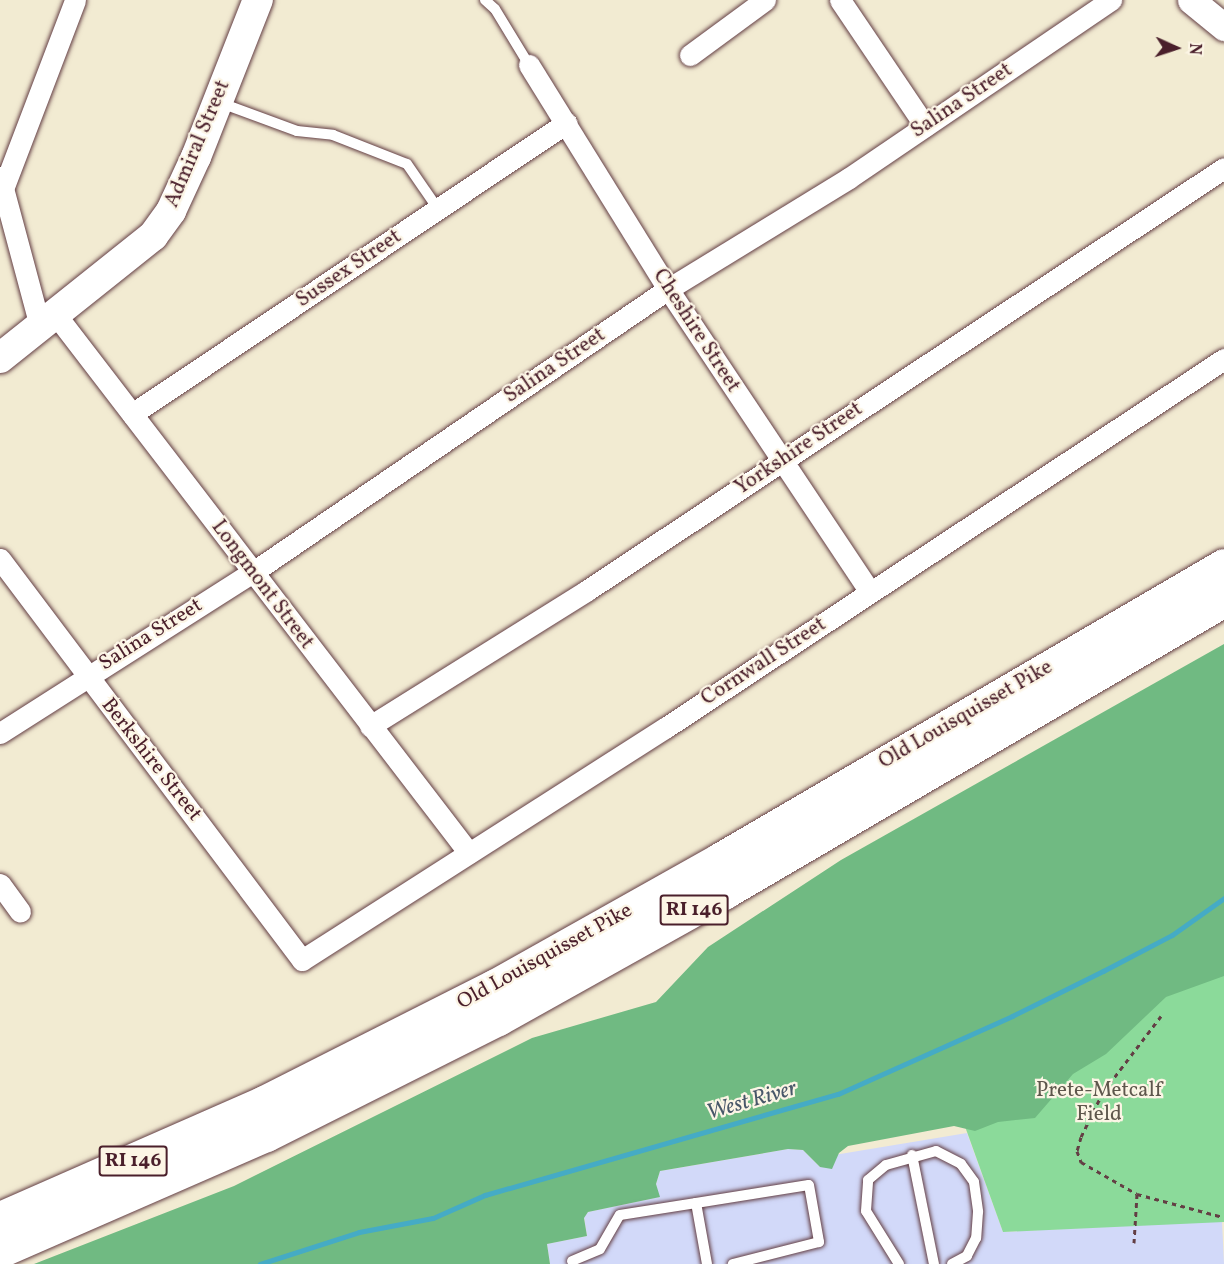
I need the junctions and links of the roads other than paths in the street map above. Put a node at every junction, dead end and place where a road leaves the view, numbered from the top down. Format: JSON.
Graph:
{"nodes":[{"id":1,"x":75,"y":0,"type":"edge"},
{"id":2,"x":258,"y":0,"type":"edge"},
{"id":3,"x":485,"y":0,"type":"edge"},
{"id":4,"x":765,"y":0,"type":"edge"},
{"id":5,"x":840,"y":0,"type":"edge"},
{"id":6,"x":1111,"y":0,"type":"edge"},
{"id":7,"x":1191,"y":0,"type":"edge"},
{"id":8,"x":1224,"y":27,"type":"edge"},
{"id":9,"x":690,"y":55,"type":"dead end"},
{"id":10,"x":529,"y":65,"type":"joint"},
{"id":11,"x":218,"y":101,"type":"junction"},
{"id":12,"x":566,"y":123,"type":"junction"},
{"id":13,"x":924,"y":126,"type":"junction"},
{"id":14,"x":1224,"y":168,"type":"edge"},
{"id":15,"x":2,"y":183,"type":"edge"},
{"id":16,"x":438,"y":209,"type":"junction"},
{"id":17,"x":668,"y":289,"type":"junction"},
{"id":18,"x":48,"y":321,"type":"junction"},
{"id":19,"x":0,"y":358,"type":"edge"},
{"id":20,"x":1224,"y":359,"type":"edge"},
{"id":21,"x":132,"y":414,"type":"junction"},
{"id":22,"x":781,"y":461,"type":"junction"},
{"id":23,"x":0,"y":559,"type":"edge"},
{"id":24,"x":1224,"y":565,"type":"edge"},
{"id":25,"x":253,"y":572,"type":"junction"},
{"id":26,"x":870,"y":592,"type":"junction"},
{"id":27,"x":1224,"y":600,"type":"edge"},
{"id":28,"x":86,"y":675,"type":"junction"},
{"id":29,"x":370,"y":726,"type":"junction"},
{"id":30,"x":0,"y":733,"type":"edge"},
{"id":31,"x":469,"y":854,"type":"junction"},
{"id":32,"x":0,"y":884,"type":"edge"},
{"id":33,"x":20,"y":912,"type":"dead end"},
{"id":34,"x":302,"y":960,"type":"joint"},
{"id":35,"x":912,"y":1155,"type":"junction"},
{"id":36,"x":696,"y":1203,"type":"junction"},
{"id":37,"x":0,"y":1218,"type":"edge"},
{"id":38,"x":0,"y":1251,"type":"edge"},
{"id":39,"x":572,"y":1260,"type":"dead end"},
{"id":40,"x":706,"y":1264,"type":"edge"},
{"id":41,"x":733,"y":1264,"type":"edge"},
{"id":42,"x":899,"y":1264,"type":"edge"},
{"id":43,"x":934,"y":1264,"type":"edge"},
{"id":44,"x":952,"y":1264,"type":"edge"}],
"edges":[{"from":1,"to":15,"type":"street"},
{"from":2,"to":11,"type":"main road","name":"Admiral Street"},
{"from":3,"to":10,"type":"lane"},
{"from":4,"to":9,"type":"street"},
{"from":5,"to":13,"type":"street"},
{"from":6,"to":13,"type":"street","name":"Salina Street"},
{"from":7,"to":8,"type":"street"},
{"from":10,"to":12,"type":"street","name":"Cheshire Street"},
{"from":11,"to":16,"type":"lane"},
{"from":11,"to":18,"type":"main road","name":"Admiral Street"},
{"from":12,"to":16,"type":"street","name":"Sussex Street"},
{"from":12,"to":17,"type":"street","name":"Cheshire Street"},
{"from":13,"to":17,"type":"street","name":"Salina Street"},
{"from":14,"to":22,"type":"street","name":"Yorkshire Street"},
{"from":15,"to":18,"type":"street"},
{"from":16,"to":21,"type":"street","name":"Sussex Street"},
{"from":17,"to":22,"type":"street","name":"Cheshire Street"},
{"from":17,"to":25,"type":"street","name":"Salina Street"},
{"from":18,"to":19,"type":"main road","name":"Admiral Street"},
{"from":18,"to":21,"type":"street","name":"Longmont Street"},
{"from":20,"to":26,"type":"street","name":"Cornwall Street"},
{"from":21,"to":25,"type":"street","name":"Longmont Street"},
{"from":22,"to":26,"type":"street","name":"Cheshire Street"},
{"from":22,"to":29,"type":"street","name":"Yorkshire Street"},
{"from":23,"to":28,"type":"street","name":"Berkshire Street"},
{"from":24,"to":37,"type":"highway","name":"Old Louisquisset Pike","number":"RI 146"},
{"from":25,"to":28,"type":"street","name":"Salina Street"},
{"from":25,"to":29,"type":"street","name":"Longmont Street"},
{"from":26,"to":31,"type":"street","name":"Cornwall Street"},
{"from":27,"to":38,"type":"highway","name":"Old Louisquisset Pike","number":"RI 146"},
{"from":28,"to":30,"type":"street","name":"Salina Street"},
{"from":28,"to":34,"type":"street","name":"Berkshire Street"},
{"from":29,"to":31,"type":"street","name":"Longmont Street"},
{"from":31,"to":34,"type":"street","name":"Cornwall Street"},
{"from":32,"to":33,"type":"street"},
{"from":35,"to":42,"type":"lane"},
{"from":35,"to":43,"type":"lane"},
{"from":35,"to":44,"type":"lane"},
{"from":36,"to":39,"type":"lane"},
{"from":36,"to":40,"type":"lane"},
{"from":36,"to":41,"type":"lane"}]}
